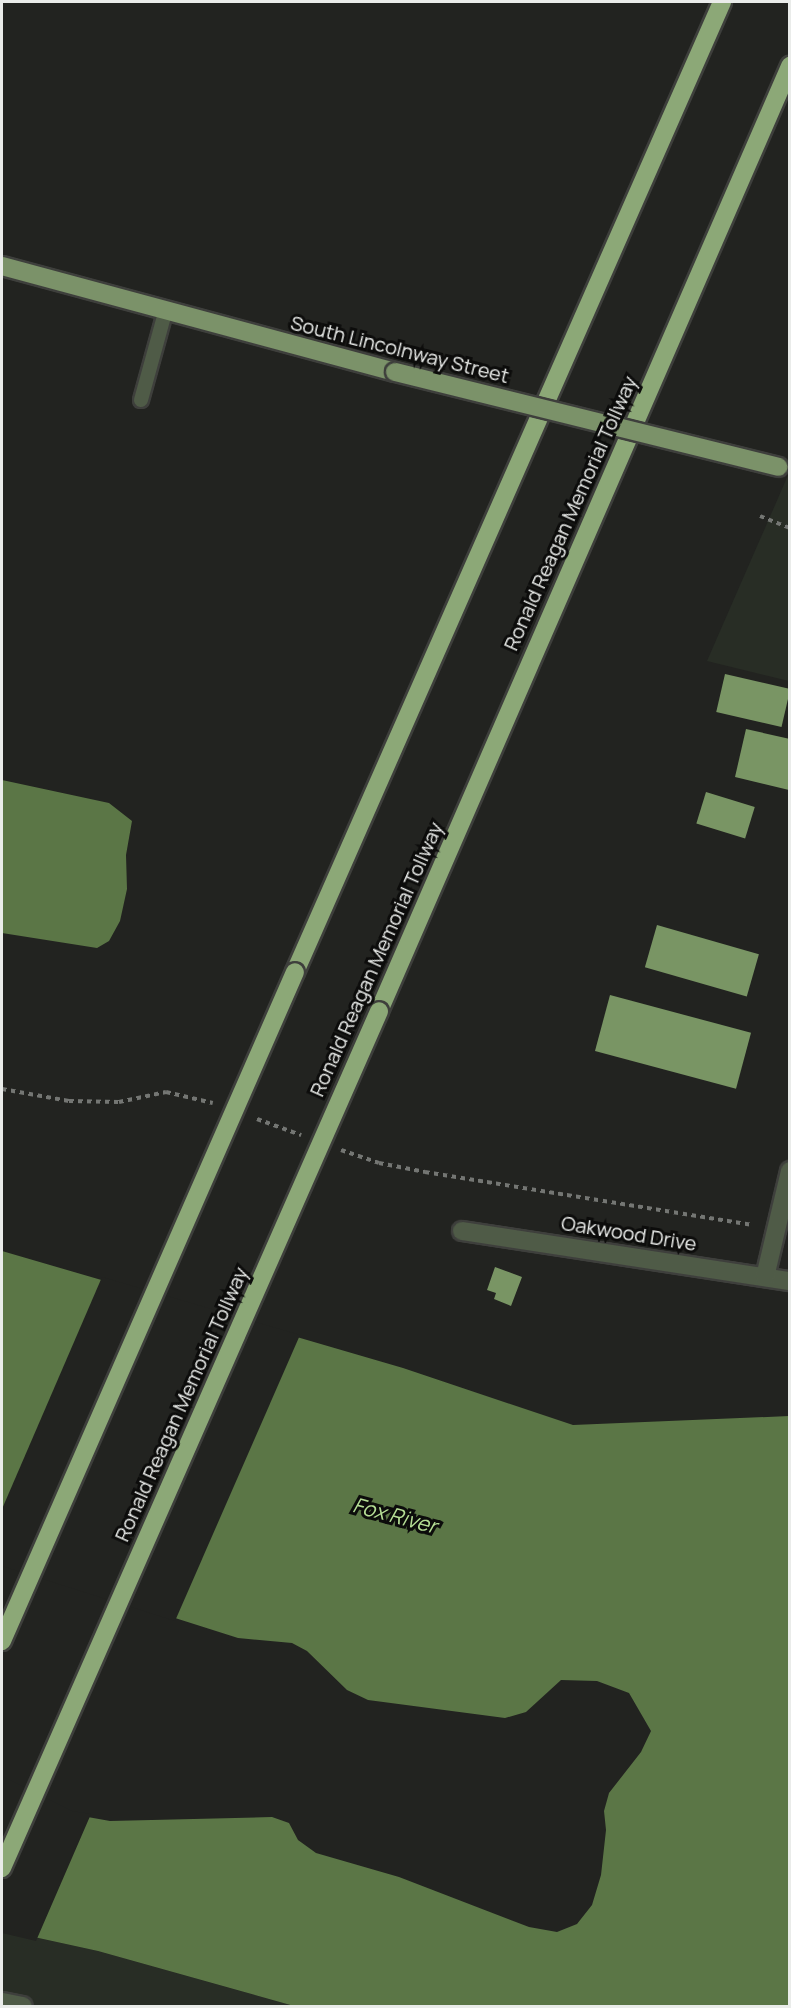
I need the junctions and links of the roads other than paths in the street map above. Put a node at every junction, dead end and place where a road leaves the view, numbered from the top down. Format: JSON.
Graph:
{"nodes":[{"id":1,"x":722,"y":2,"type":"edge"},
{"id":2,"x":789,"y":66,"type":"edge"},
{"id":3,"x":2,"y":266,"type":"edge"},
{"id":4,"x":165,"y":313,"type":"junction"},
{"id":5,"x":141,"y":400,"type":"dead end"},
{"id":6,"x":784,"y":468,"type":"edge"},
{"id":7,"x":789,"y":1171,"type":"edge"},
{"id":8,"x":462,"y":1231,"type":"dead end"},
{"id":9,"x":765,"y":1276,"type":"junction"},
{"id":10,"x":789,"y":1281,"type":"edge"},
{"id":11,"x":2,"y":1641,"type":"edge"},
{"id":12,"x":2,"y":1868,"type":"edge"},
{"id":13,"x":2,"y":2002,"type":"edge"},
{"id":14,"x":23,"y":2007,"type":"edge"}],
"edges":[{"from":1,"to":11,"type":"highway","bridge":true},
{"from":2,"to":12,"type":"highway","name":"Ronald Reagan Memorial Tollway","bridge":true},
{"from":3,"to":4,"type":"main road","name":"South Lincolnway Street"},
{"from":4,"to":5,"type":"lane"},
{"from":4,"to":6,"type":"main road","name":"South Lincolnway Street","bridge":true},
{"from":7,"to":9,"type":"street"},
{"from":8,"to":9,"type":"street","name":"Oakwood Drive"},
{"from":9,"to":10,"type":"street","name":"Oakwood Drive"},
{"from":13,"to":14,"type":"street"}]}
